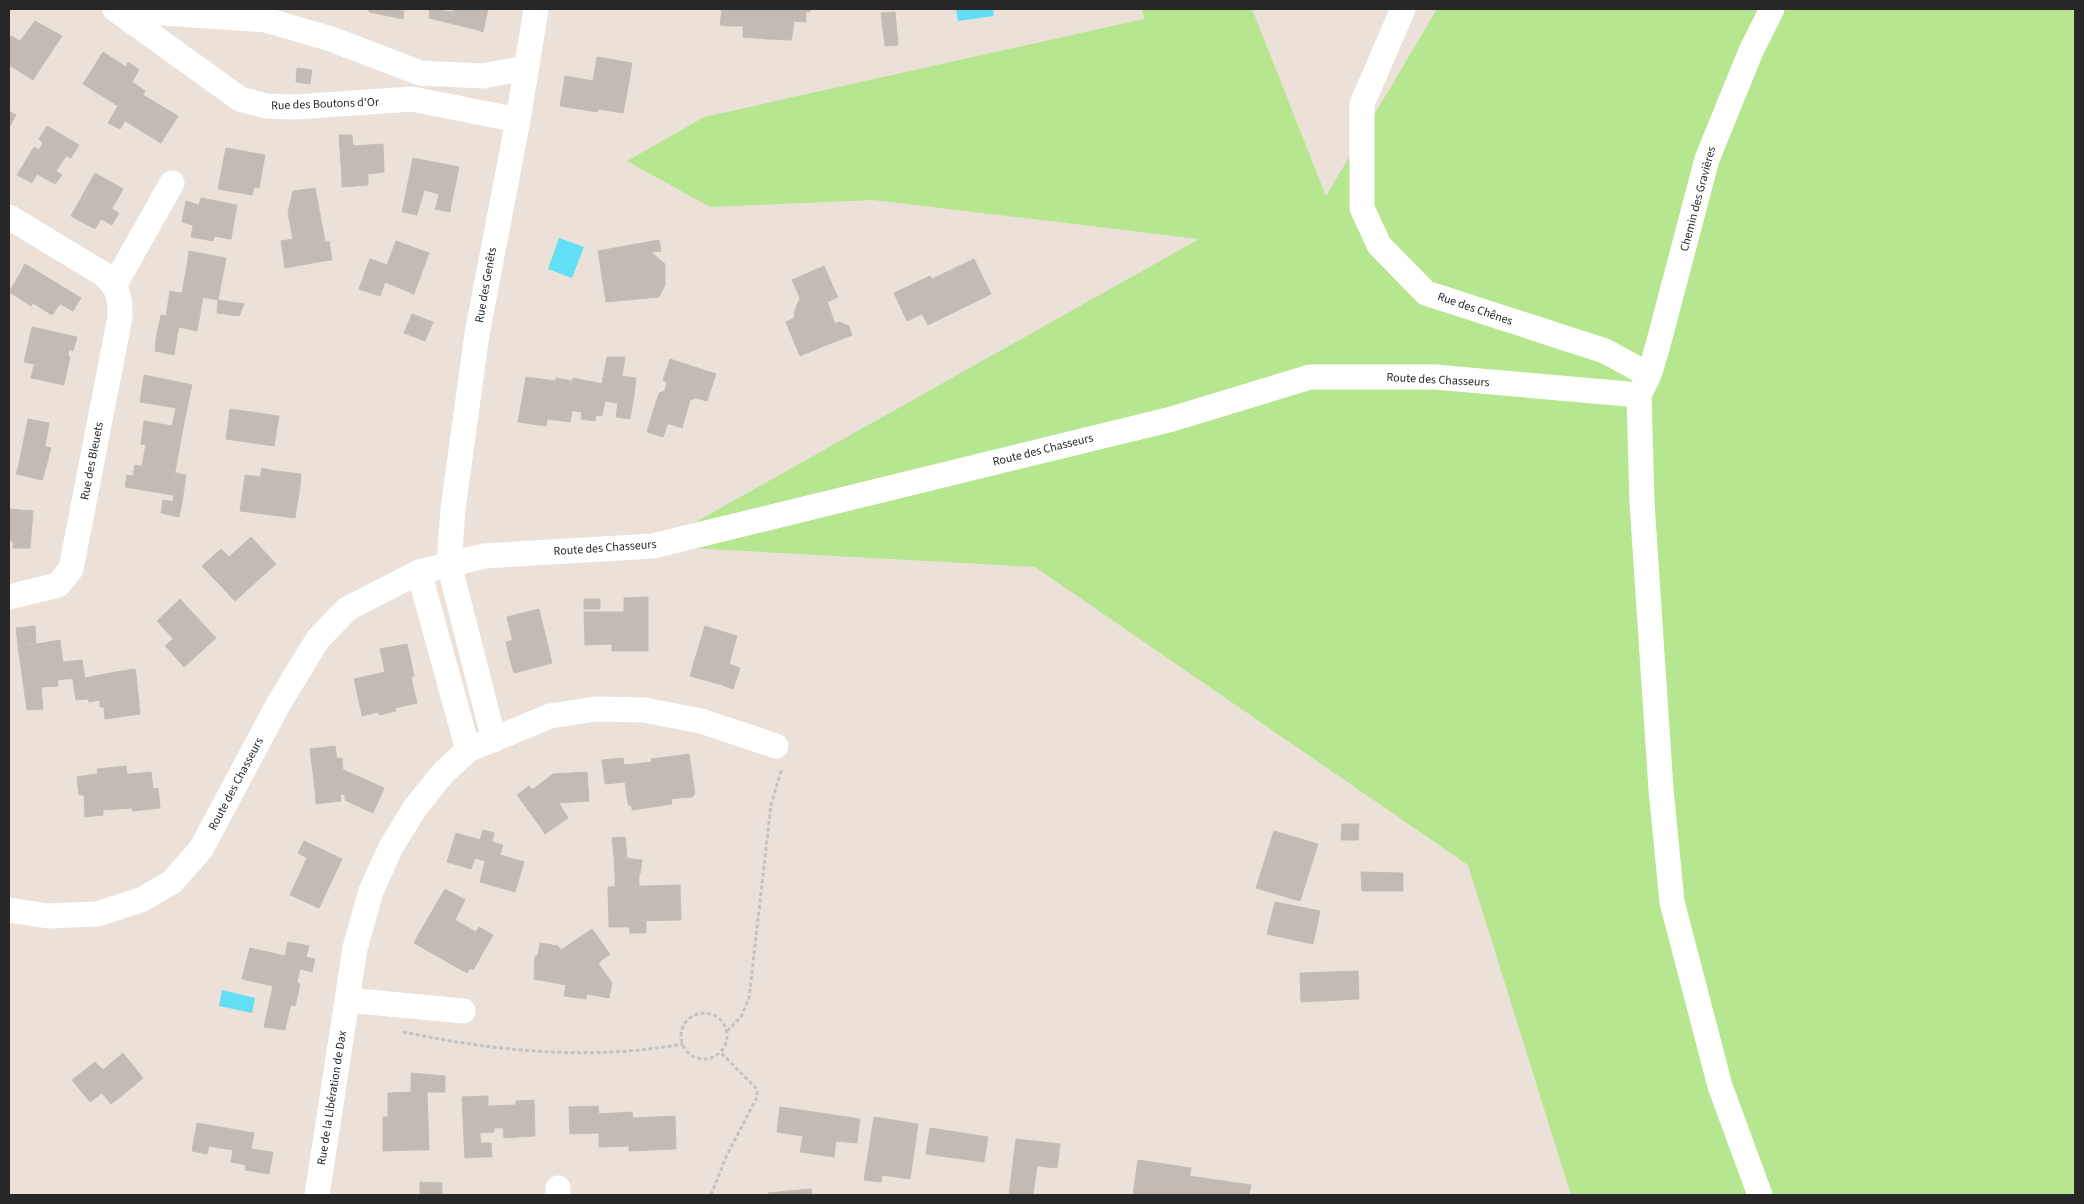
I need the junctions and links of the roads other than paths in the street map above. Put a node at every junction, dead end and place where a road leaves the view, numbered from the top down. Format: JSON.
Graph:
{"nodes":[{"id":1,"x":117,"y":9,"type":"edge"},
{"id":2,"x":536,"y":9,"type":"edge"},
{"id":3,"x":1403,"y":9,"type":"edge"},
{"id":4,"x":1772,"y":9,"type":"edge"},
{"id":5,"x":525,"y":68,"type":"junction"},
{"id":6,"x":420,"y":73,"type":"junction"},
{"id":7,"x":412,"y":100,"type":"junction"},
{"id":8,"x":518,"y":120,"type":"junction"},
{"id":9,"x":172,"y":183,"type":"dead end"},
{"id":10,"x":9,"y":217,"type":"edge"},
{"id":11,"x":115,"y":284,"type":"junction"},
{"id":12,"x":1644,"y":385,"type":"junction"},
{"id":13,"x":449,"y":564,"type":"junction"},
{"id":14,"x":419,"y":572,"type":"junction"},
{"id":15,"x":9,"y":597,"type":"edge"},
{"id":16,"x":494,"y":740,"type":"junction"},
{"id":17,"x":468,"y":750,"type":"junction"},
{"id":18,"x":774,"y":757,"type":"road end"},
{"id":19,"x":9,"y":910,"type":"edge"},
{"id":20,"x":348,"y":1000,"type":"junction"},
{"id":21,"x":463,"y":1011,"type":"dead end"},
{"id":22,"x":317,"y":1195,"type":"edge"},
{"id":23,"x":1760,"y":1195,"type":"edge"}],
"edges":[{"from":1,"to":6,"type":"street","name":"Rue des Boutons d'Or"},
{"from":1,"to":7,"type":"street","name":"Rue des Boutons d'Or"},
{"from":2,"to":5,"type":"street","name":"Rue des Genêts"},
{"from":3,"to":12,"type":"street","name":"Rue des Chênes"},
{"from":4,"to":12,"type":"street","name":"Chemin des Gravières"},
{"from":5,"to":6,"type":"street","name":"Rue des Boutons d'Or"},
{"from":5,"to":8,"type":"street","name":"Rue des Genêts"},
{"from":6,"to":7,"type":"street"},
{"from":7,"to":8,"type":"street","name":"Rue des Boutons d'Or"},
{"from":8,"to":13,"type":"street","name":"Rue des Genêts"},
{"from":9,"to":11,"type":"street"},
{"from":10,"to":11,"type":"street"},
{"from":11,"to":15,"type":"street","name":"Rue des Bleuets"},
{"from":12,"to":13,"type":"street","name":"Route des Chasseurs"},
{"from":12,"to":23,"type":"street","name":"Chemin des Gravières"},
{"from":13,"to":14,"type":"street","name":"Route des Chasseurs"},
{"from":13,"to":16,"type":"street"},
{"from":14,"to":17,"type":"street"},
{"from":14,"to":19,"type":"street","name":"Route des Chasseurs"},
{"from":16,"to":17,"type":"street","name":"Rue de la Libération de Dax"},
{"from":16,"to":18,"type":"street","name":"Rue de la Libération de Dax"},
{"from":17,"to":20,"type":"street","name":"Rue de la Libération de Dax"},
{"from":20,"to":21,"type":"street"},
{"from":20,"to":22,"type":"street","name":"Rue de la Libération de Dax"}]}
